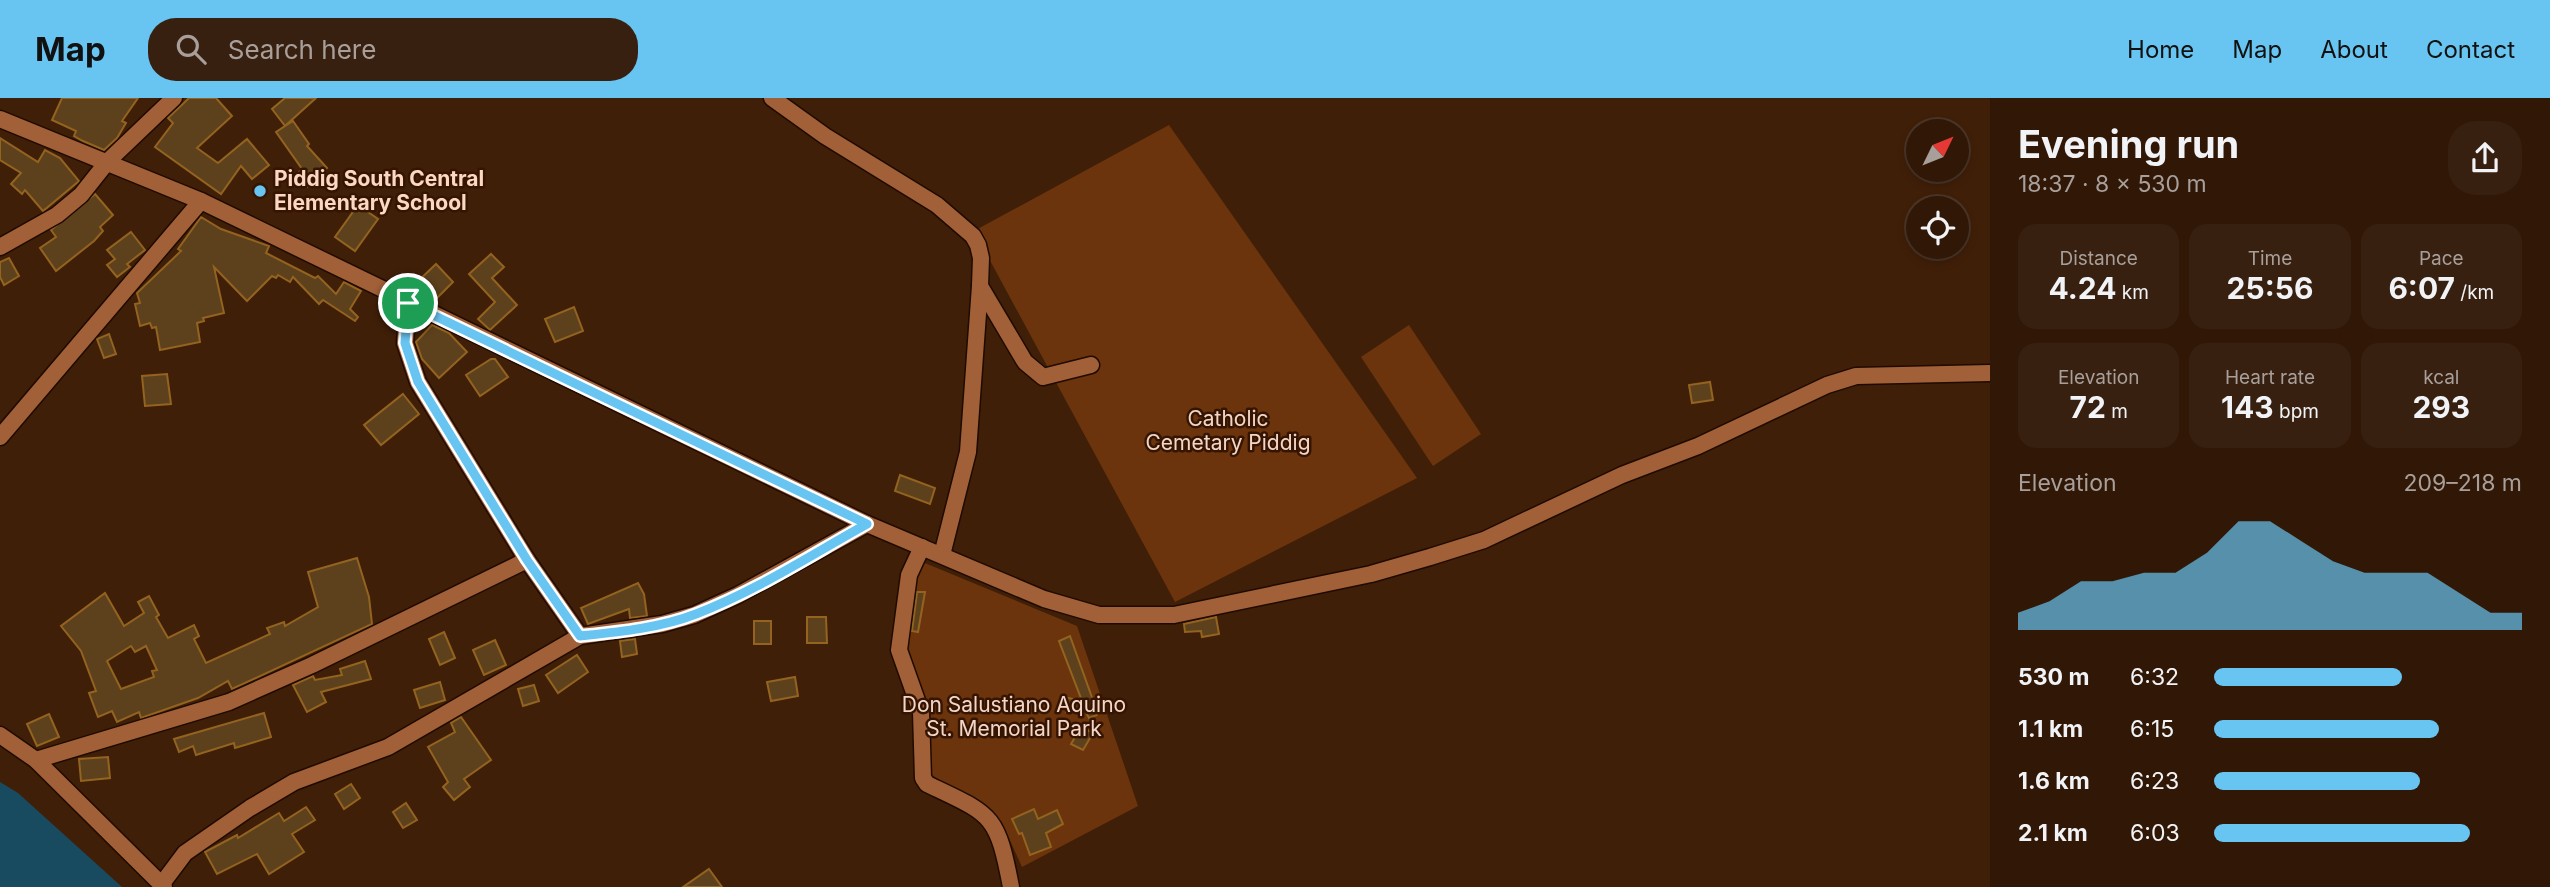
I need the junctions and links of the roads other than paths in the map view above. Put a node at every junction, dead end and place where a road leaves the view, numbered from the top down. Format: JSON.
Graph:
{"nodes":[{"id":1,"x":174,"y":98,"type":"edge"},
{"id":2,"x":772,"y":98,"type":"edge"},
{"id":3,"x":0,"y":119,"type":"edge"},
{"id":4,"x":108,"y":161,"type":"junction"},
{"id":5,"x":201,"y":201,"type":"junction"},
{"id":6,"x":0,"y":247,"type":"edge"},
{"id":7,"x":980,"y":286,"type":"junction"},
{"id":8,"x":408,"y":303,"type":"junction"},
{"id":9,"x":1091,"y":365,"type":"dead end"},
{"id":10,"x":1990,"y":373,"type":"edge"},
{"id":11,"x":0,"y":437,"type":"edge"},
{"id":12,"x":867,"y":524,"type":"junction"},
{"id":13,"x":922,"y":547,"type":"junction"},
{"id":14,"x":942,"y":555,"type":"junction"},
{"id":15,"x":527,"y":560,"type":"junction"},
{"id":16,"x":580,"y":636,"type":"junction"},
{"id":17,"x":0,"y":735,"type":"edge"},
{"id":18,"x":36,"y":760,"type":"junction"},
{"id":19,"x":162,"y":886,"type":"edge"},
{"id":20,"x":1011,"y":887,"type":"edge"}],
"edges":[{"from":1,"to":4,"type":"street"},
{"from":2,"to":7,"type":"street"},
{"from":3,"to":4,"type":"street"},
{"from":4,"to":5,"type":"street"},
{"from":4,"to":6,"type":"street"},
{"from":5,"to":8,"type":"street"},
{"from":5,"to":11,"type":"street"},
{"from":7,"to":9,"type":"street"},
{"from":7,"to":14,"type":"street"},
{"from":8,"to":12,"type":"street"},
{"from":8,"to":15,"type":"street"},
{"from":10,"to":14,"type":"street"},
{"from":12,"to":13,"type":"street"},
{"from":12,"to":16,"type":"street"},
{"from":13,"to":14,"type":"street"},
{"from":13,"to":20,"type":"street"},
{"from":15,"to":16,"type":"street"},
{"from":15,"to":18,"type":"street"},
{"from":16,"to":19,"type":"street"},
{"from":17,"to":18,"type":"street"},
{"from":18,"to":19,"type":"street"}]}
